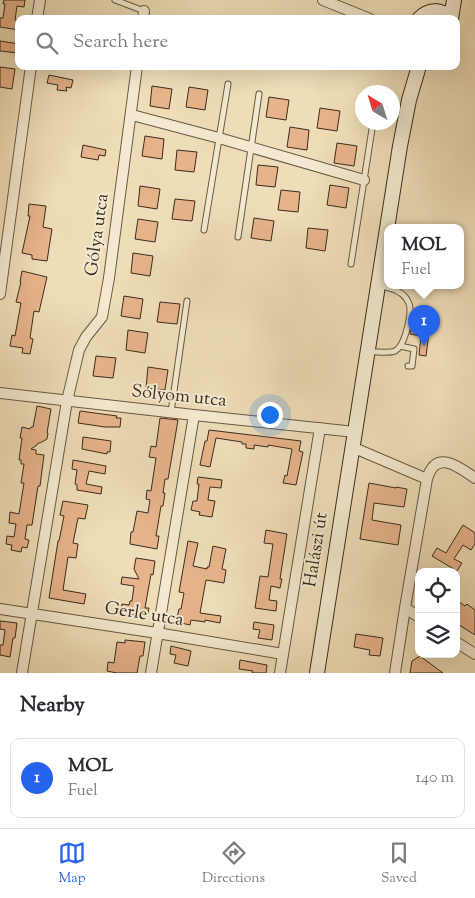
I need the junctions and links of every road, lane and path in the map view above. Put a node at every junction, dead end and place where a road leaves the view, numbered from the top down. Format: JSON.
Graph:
{"nodes":[{"id":1,"x":40,"y":0,"type":"edge"},
{"id":2,"x":115,"y":0,"type":"edge"},
{"id":3,"x":323,"y":0,"type":"edge"},
{"id":4,"x":449,"y":0,"type":"edge"},
{"id":5,"x":454,"y":0,"type":"edge"},
{"id":6,"x":438,"y":10,"type":"junction"},
{"id":7,"x":38,"y":15,"type":"edge"},
{"id":8,"x":144,"y":15,"type":"edge"},
{"id":9,"x":360,"y":15,"type":"edge"},
{"id":10,"x":424,"y":15,"type":"edge"},
{"id":11,"x":447,"y":15,"type":"edge"},
{"id":12,"x":451,"y":15,"type":"edge"},
{"id":13,"x":30,"y":70,"type":"edge"},
{"id":14,"x":137,"y":70,"type":"edge"},
{"id":15,"x":419,"y":70,"type":"edge"},
{"id":16,"x":228,"y":84,"type":"dead end"},
{"id":17,"x":260,"y":94,"type":"dead end"},
{"id":18,"x":132,"y":115,"type":"junction"},
{"id":19,"x":372,"y":130,"type":"edge"},
{"id":20,"x":219,"y":138,"type":"junction"},
{"id":21,"x":252,"y":148,"type":"junction"},
{"id":22,"x":364,"y":180,"type":"junction"},
{"id":23,"x":388,"y":224,"type":"edge"},
{"id":24,"x":204,"y":230,"type":"dead end"},
{"id":25,"x":238,"y":237,"type":"dead end"},
{"id":26,"x":384,"y":247,"type":"edge"},
{"id":27,"x":352,"y":264,"type":"dead end"},
{"id":28,"x":378,"y":285,"type":"junction"},
{"id":29,"x":384,"y":287,"type":"edge"},
{"id":30,"x":391,"y":289,"type":"edge"},
{"id":31,"x":0,"y":294,"type":"edge"},
{"id":32,"x":188,"y":301,"type":"dead end"},
{"id":33,"x":400,"y":346,"type":"junction"},
{"id":34,"x":367,"y":352,"type":"junction"},
{"id":35,"x":408,"y":366,"type":"dead end"},
{"id":36,"x":0,"y":393,"type":"edge"},
{"id":37,"x":67,"y":401,"type":"junction"},
{"id":38,"x":171,"y":413,"type":"junction"},
{"id":39,"x":194,"y":415,"type":"junction"},
{"id":40,"x":320,"y":428,"type":"junction"},
{"id":41,"x":355,"y":432,"type":"junction"},
{"id":42,"x":352,"y":447,"type":"junction"},
{"id":43,"x":475,"y":478,"type":"edge"},
{"id":44,"x":430,"y":479,"type":"junction"},
{"id":45,"x":405,"y":608,"type":"junction"},
{"id":46,"x":0,"y":609,"type":"edge"},
{"id":47,"x":32,"y":614,"type":"junction"},
{"id":48,"x":415,"y":614,"type":"edge"},
{"id":49,"x":158,"y":633,"type":"junction"},
{"id":50,"x":460,"y":645,"type":"edge"},
{"id":51,"x":283,"y":654,"type":"junction"},
{"id":52,"x":475,"y":654,"type":"edge"},
{"id":53,"x":22,"y":673,"type":"edge"},
{"id":54,"x":151,"y":673,"type":"edge"},
{"id":55,"x":280,"y":673,"type":"edge"},
{"id":56,"x":317,"y":673,"type":"edge"},
{"id":57,"x":396,"y":673,"type":"edge"}],
"edges":[{"from":1,"to":7,"type":"street"},
{"from":2,"to":8,"type":"lane"},
{"from":3,"to":9,"type":"street"},
{"from":4,"to":6,"type":"main road"},
{"from":5,"to":12,"type":"main road"},
{"from":6,"to":10,"type":"main road"},
{"from":6,"to":11,"type":"main road"},
{"from":13,"to":31,"type":"street"},
{"from":14,"to":18,"type":"street","name":"Gólya utca"},
{"from":15,"to":23,"type":"main road","name":"Halászi út"},
{"from":16,"to":20,"type":"lane"},
{"from":17,"to":21,"type":"lane"},
{"from":18,"to":20,"type":"street"},
{"from":18,"to":37,"type":"street","name":"Gólya utca"},
{"from":19,"to":22,"type":"lane"},
{"from":20,"to":21,"type":"street"},
{"from":20,"to":24,"type":"lane"},
{"from":21,"to":22,"type":"street"},
{"from":21,"to":25,"type":"lane"},
{"from":22,"to":27,"type":"lane"},
{"from":26,"to":28,"type":"main road","name":"Halászi út"},
{"from":28,"to":29,"type":"lane"},
{"from":28,"to":34,"type":"main road","name":"Halászi út"},
{"from":30,"to":33,"type":"lane"},
{"from":32,"to":38,"type":"lane"},
{"from":33,"to":34,"type":"lane"},
{"from":33,"to":35,"type":"lane"},
{"from":34,"to":41,"type":"main road","name":"Halászi út"},
{"from":36,"to":37,"type":"street","name":"Sólyom utca"},
{"from":37,"to":38,"type":"street","name":"Sólyom utca"},
{"from":37,"to":47,"type":"street","name":"Gólya utca"},
{"from":38,"to":39,"type":"street","name":"Sólyom utca"},
{"from":39,"to":40,"type":"street","name":"Sólyom utca"},
{"from":39,"to":49,"type":"street"},
{"from":40,"to":41,"type":"street","name":"Sólyom utca"},
{"from":40,"to":51,"type":"street"},
{"from":41,"to":42,"type":"main road","name":"Halászi út"},
{"from":42,"to":44,"type":"street"},
{"from":42,"to":56,"type":"main road","name":"Halászi út"},
{"from":43,"to":44,"type":"street"},
{"from":44,"to":45,"type":"street"},
{"from":45,"to":48,"type":"street"},
{"from":45,"to":57,"type":"street"},
{"from":46,"to":47,"type":"street","name":"Gerle utca"},
{"from":47,"to":49,"type":"street","name":"Gerle utca"},
{"from":47,"to":53,"type":"street","name":"Gólya utca"},
{"from":49,"to":51,"type":"street","name":"Gerle utca"},
{"from":49,"to":54,"type":"street"},
{"from":50,"to":52,"type":"street"},
{"from":51,"to":55,"type":"street"}]}
